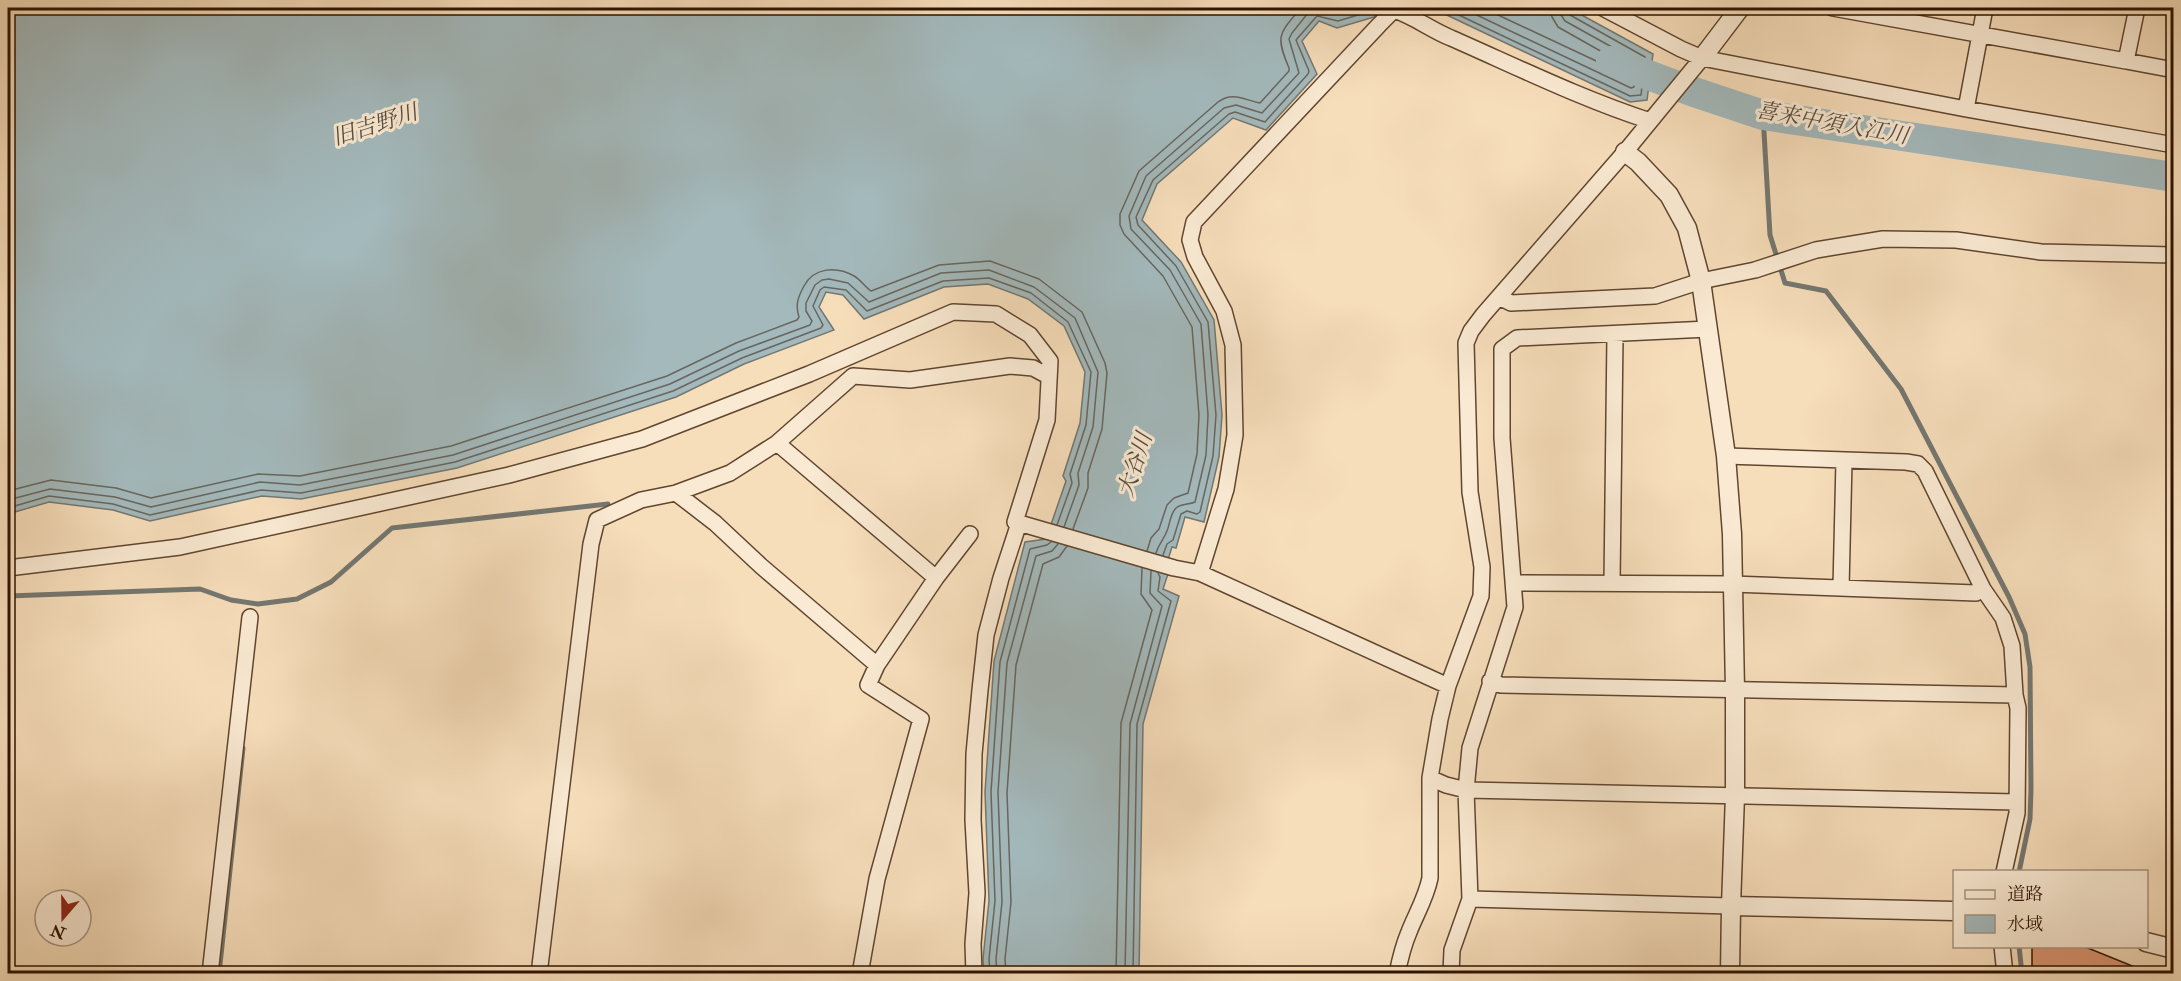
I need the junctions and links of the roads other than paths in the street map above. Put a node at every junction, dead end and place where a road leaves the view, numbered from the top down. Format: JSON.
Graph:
{"nodes":[{"id":1,"x":1603,"y":8,"type":"edge"},
{"id":2,"x":1740,"y":8,"type":"edge"},
{"id":3,"x":1833,"y":8,"type":"edge"},
{"id":4,"x":1985,"y":8,"type":"edge"},
{"id":5,"x":2137,"y":8,"type":"edge"},
{"id":6,"x":1979,"y":35,"type":"junction"},
{"id":7,"x":2126,"y":61,"type":"junction"},
{"id":8,"x":1698,"y":63,"type":"junction"},
{"id":9,"x":2174,"y":70,"type":"edge"},
{"id":10,"x":1966,"y":109,"type":"junction"},
{"id":11,"x":1653,"y":118,"type":"junction"},
{"id":12,"x":2174,"y":145,"type":"edge"},
{"id":13,"x":1625,"y":152,"type":"junction"},
{"id":14,"x":2174,"y":255,"type":"edge"},
{"id":15,"x":1701,"y":281,"type":"junction"},
{"id":16,"x":1498,"y":297,"type":"junction"},
{"id":17,"x":1708,"y":329,"type":"junction"},
{"id":18,"x":1615,"y":335,"type":"junction"},
{"id":19,"x":1048,"y":376,"type":"junction"},
{"id":20,"x":777,"y":443,"type":"junction"},
{"id":21,"x":1726,"y":456,"type":"junction"},
{"id":22,"x":1844,"y":460,"type":"junction"},
{"id":23,"x":676,"y":493,"type":"junction"},
{"id":24,"x":1025,"y":525,"type":"junction"},
{"id":25,"x":970,"y":534,"type":"dead end"},
{"id":26,"x":8,"y":568,"type":"edge"},
{"id":27,"x":1200,"y":573,"type":"junction"},
{"id":28,"x":936,"y":578,"type":"junction"},
{"id":29,"x":1515,"y":583,"type":"junction"},
{"id":30,"x":1611,"y":583,"type":"junction"},
{"id":31,"x":1732,"y":584,"type":"junction"},
{"id":32,"x":1841,"y":588,"type":"junction"},
{"id":33,"x":1983,"y":589,"type":"junction"},
{"id":34,"x":250,"y":617,"type":"dead end"},
{"id":35,"x":877,"y":665,"type":"junction"},
{"id":36,"x":1490,"y":681,"type":"junction"},
{"id":37,"x":1448,"y":686,"type":"junction"},
{"id":38,"x":1735,"y":691,"type":"junction"},
{"id":39,"x":2015,"y":695,"type":"junction"},
{"id":40,"x":1430,"y":778,"type":"junction"},
{"id":41,"x":1466,"y":790,"type":"junction"},
{"id":42,"x":1735,"y":795,"type":"junction"},
{"id":43,"x":2016,"y":802,"type":"junction"},
{"id":44,"x":2004,"y":870,"type":"edge"},
{"id":45,"x":1470,"y":899,"type":"junction"},
{"id":46,"x":1731,"y":906,"type":"junction"},
{"id":47,"x":1953,"y":911,"type":"edge"},
{"id":48,"x":2148,"y":942,"type":"edge"},
{"id":49,"x":2002,"y":948,"type":"edge"},
{"id":50,"x":2174,"y":949,"type":"edge"},
{"id":51,"x":210,"y":974,"type":"edge"},
{"id":52,"x":539,"y":974,"type":"edge"},
{"id":53,"x":860,"y":974,"type":"edge"},
{"id":54,"x":974,"y":974,"type":"edge"},
{"id":55,"x":1397,"y":974,"type":"edge"},
{"id":56,"x":1452,"y":974,"type":"edge"},
{"id":57,"x":1730,"y":974,"type":"edge"},
{"id":58,"x":2005,"y":974,"type":"edge"}],
"edges":[{"from":1,"to":8,"type":"street"},
{"from":2,"to":8,"type":"street"},
{"from":3,"to":6,"type":"street"},
{"from":4,"to":6,"type":"street"},
{"from":5,"to":7,"type":"street"},
{"from":6,"to":7,"type":"street"},
{"from":6,"to":10,"type":"street"},
{"from":7,"to":9,"type":"street"},
{"from":8,"to":10,"type":"street"},
{"from":8,"to":11,"type":"street"},
{"from":10,"to":12,"type":"street"},
{"from":11,"to":13,"type":"street"},
{"from":11,"to":27,"type":"street"},
{"from":13,"to":15,"type":"street"},
{"from":13,"to":16,"type":"street"},
{"from":14,"to":15,"type":"street"},
{"from":15,"to":16,"type":"street"},
{"from":15,"to":17,"type":"street"},
{"from":16,"to":37,"type":"street"},
{"from":17,"to":18,"type":"street"},
{"from":17,"to":21,"type":"street"},
{"from":18,"to":29,"type":"street"},
{"from":18,"to":30,"type":"street"},
{"from":19,"to":20,"type":"street"},
{"from":19,"to":24,"type":"street"},
{"from":19,"to":26,"type":"street"},
{"from":20,"to":23,"type":"street"},
{"from":20,"to":28,"type":"street"},
{"from":21,"to":22,"type":"street"},
{"from":21,"to":31,"type":"street"},
{"from":22,"to":32,"type":"street"},
{"from":22,"to":33,"type":"street"},
{"from":23,"to":35,"type":"street"},
{"from":23,"to":52,"type":"street"},
{"from":24,"to":27,"type":"street"},
{"from":24,"to":54,"type":"street"},
{"from":25,"to":28,"type":"street"},
{"from":27,"to":37,"type":"street"},
{"from":28,"to":35,"type":"street"},
{"from":29,"to":30,"type":"street"},
{"from":29,"to":36,"type":"street"},
{"from":30,"to":31,"type":"street"},
{"from":31,"to":32,"type":"street"},
{"from":31,"to":38,"type":"street"},
{"from":32,"to":33,"type":"street"},
{"from":33,"to":39,"type":"street"},
{"from":34,"to":51,"type":"street"},
{"from":35,"to":53,"type":"street"},
{"from":36,"to":38,"type":"street"},
{"from":36,"to":41,"type":"street"},
{"from":37,"to":40,"type":"street"},
{"from":38,"to":39,"type":"street"},
{"from":38,"to":42,"type":"street"},
{"from":39,"to":43,"type":"street"},
{"from":40,"to":41,"type":"street"},
{"from":40,"to":55,"type":"street"},
{"from":41,"to":42,"type":"street"},
{"from":41,"to":45,"type":"street"},
{"from":42,"to":43,"type":"street"},
{"from":42,"to":46,"type":"street"},
{"from":43,"to":44,"type":"street"},
{"from":45,"to":46,"type":"street"},
{"from":45,"to":56,"type":"street"},
{"from":46,"to":47,"type":"street"},
{"from":46,"to":57,"type":"street"},
{"from":48,"to":50,"type":"street"},
{"from":49,"to":58,"type":"street"}]}
